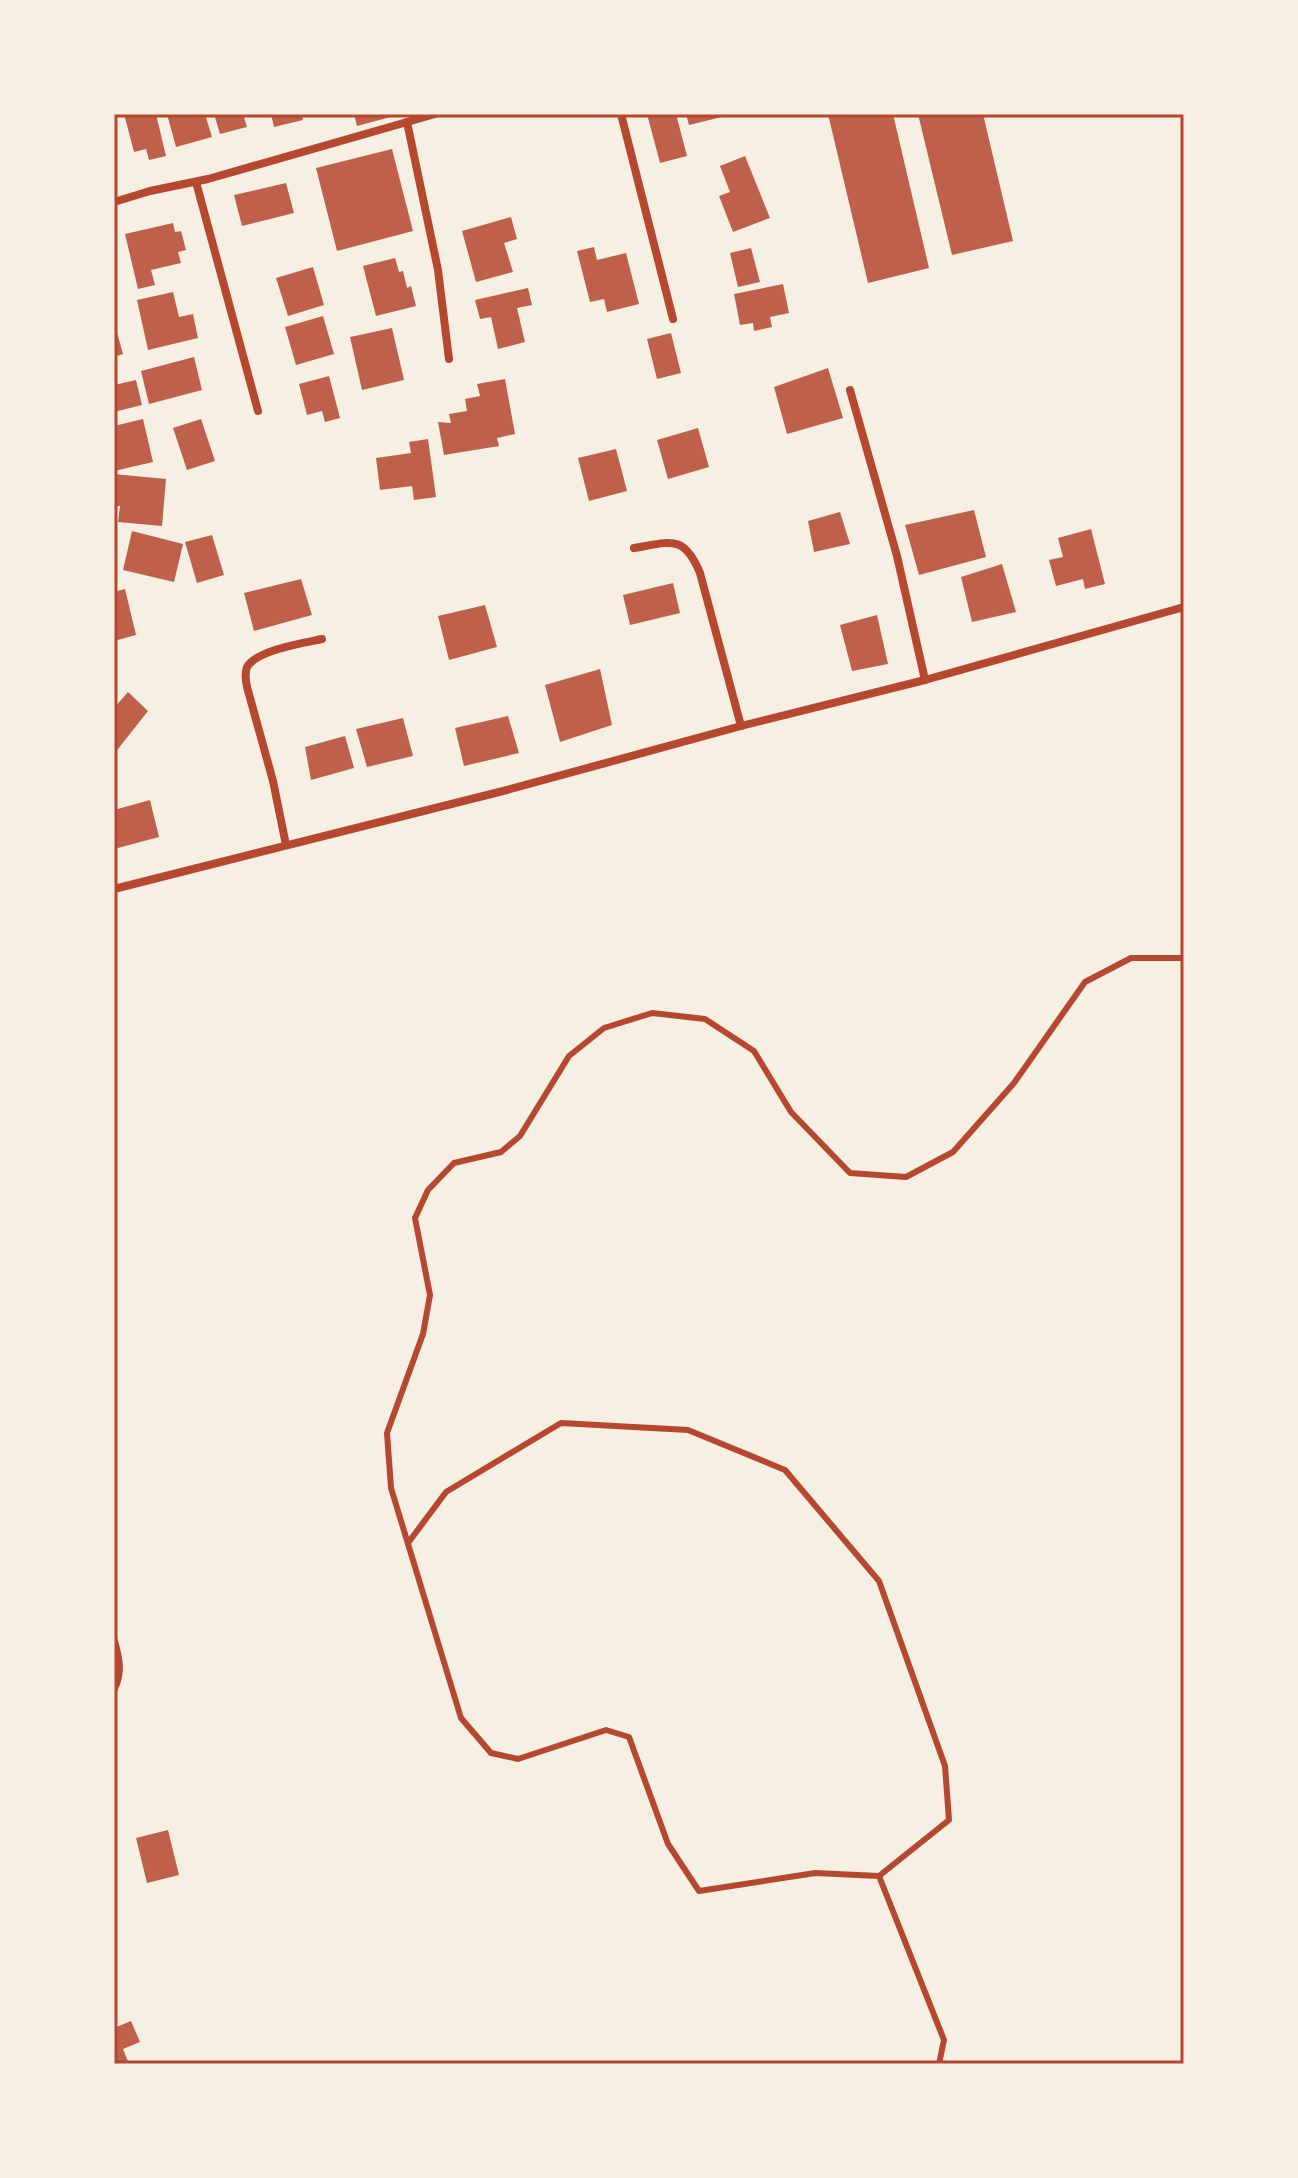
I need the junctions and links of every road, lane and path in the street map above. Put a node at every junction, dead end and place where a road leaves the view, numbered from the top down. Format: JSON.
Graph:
{"nodes":[{"id":1,"x":435,"y":114,"type":"edge"},
{"id":2,"x":621,"y":114,"type":"edge"},
{"id":3,"x":407,"y":122,"type":"junction"},
{"id":4,"x":196,"y":182,"type":"junction"},
{"id":5,"x":114,"y":202,"type":"edge"},
{"id":6,"x":673,"y":319,"type":"dead end"},
{"id":7,"x":449,"y":359,"type":"dead end"},
{"id":8,"x":850,"y":390,"type":"dead end"},
{"id":9,"x":258,"y":411,"type":"dead end"},
{"id":10,"x":634,"y":548,"type":"dead end"},
{"id":11,"x":1184,"y":607,"type":"edge"},
{"id":12,"x":322,"y":639,"type":"dead end"},
{"id":13,"x":925,"y":680,"type":"junction"},
{"id":14,"x":741,"y":726,"type":"junction"},
{"id":15,"x":286,"y":845,"type":"junction"},
{"id":16,"x":114,"y":889,"type":"edge"},
{"id":17,"x":1184,"y":958,"type":"edge"},
{"id":18,"x":408,"y":1543,"type":"junction"},
{"id":19,"x":114,"y":1641,"type":"edge"},
{"id":20,"x":114,"y":1689,"type":"edge"},
{"id":21,"x":879,"y":1876,"type":"junction"},
{"id":22,"x":939,"y":2064,"type":"edge"}],
"edges":[{"from":1,"to":3,"type":"street"},
{"from":2,"to":6,"type":"street"},
{"from":3,"to":4,"type":"street"},
{"from":3,"to":7,"type":"street"},
{"from":4,"to":5,"type":"street"},
{"from":4,"to":9,"type":"street"},
{"from":8,"to":13,"type":"street"},
{"from":10,"to":14,"type":"street"},
{"from":11,"to":13,"type":"street"},
{"from":12,"to":15,"type":"street"},
{"from":13,"to":14,"type":"street"},
{"from":14,"to":15,"type":"street"},
{"from":15,"to":16,"type":"street"},
{"from":17,"to":18,"type":"lane"},
{"from":18,"to":21,"type":"lane"},
{"from":18,"to":21,"type":"lane"},
{"from":19,"to":20,"type":"street"},
{"from":21,"to":22,"type":"lane"}]}
